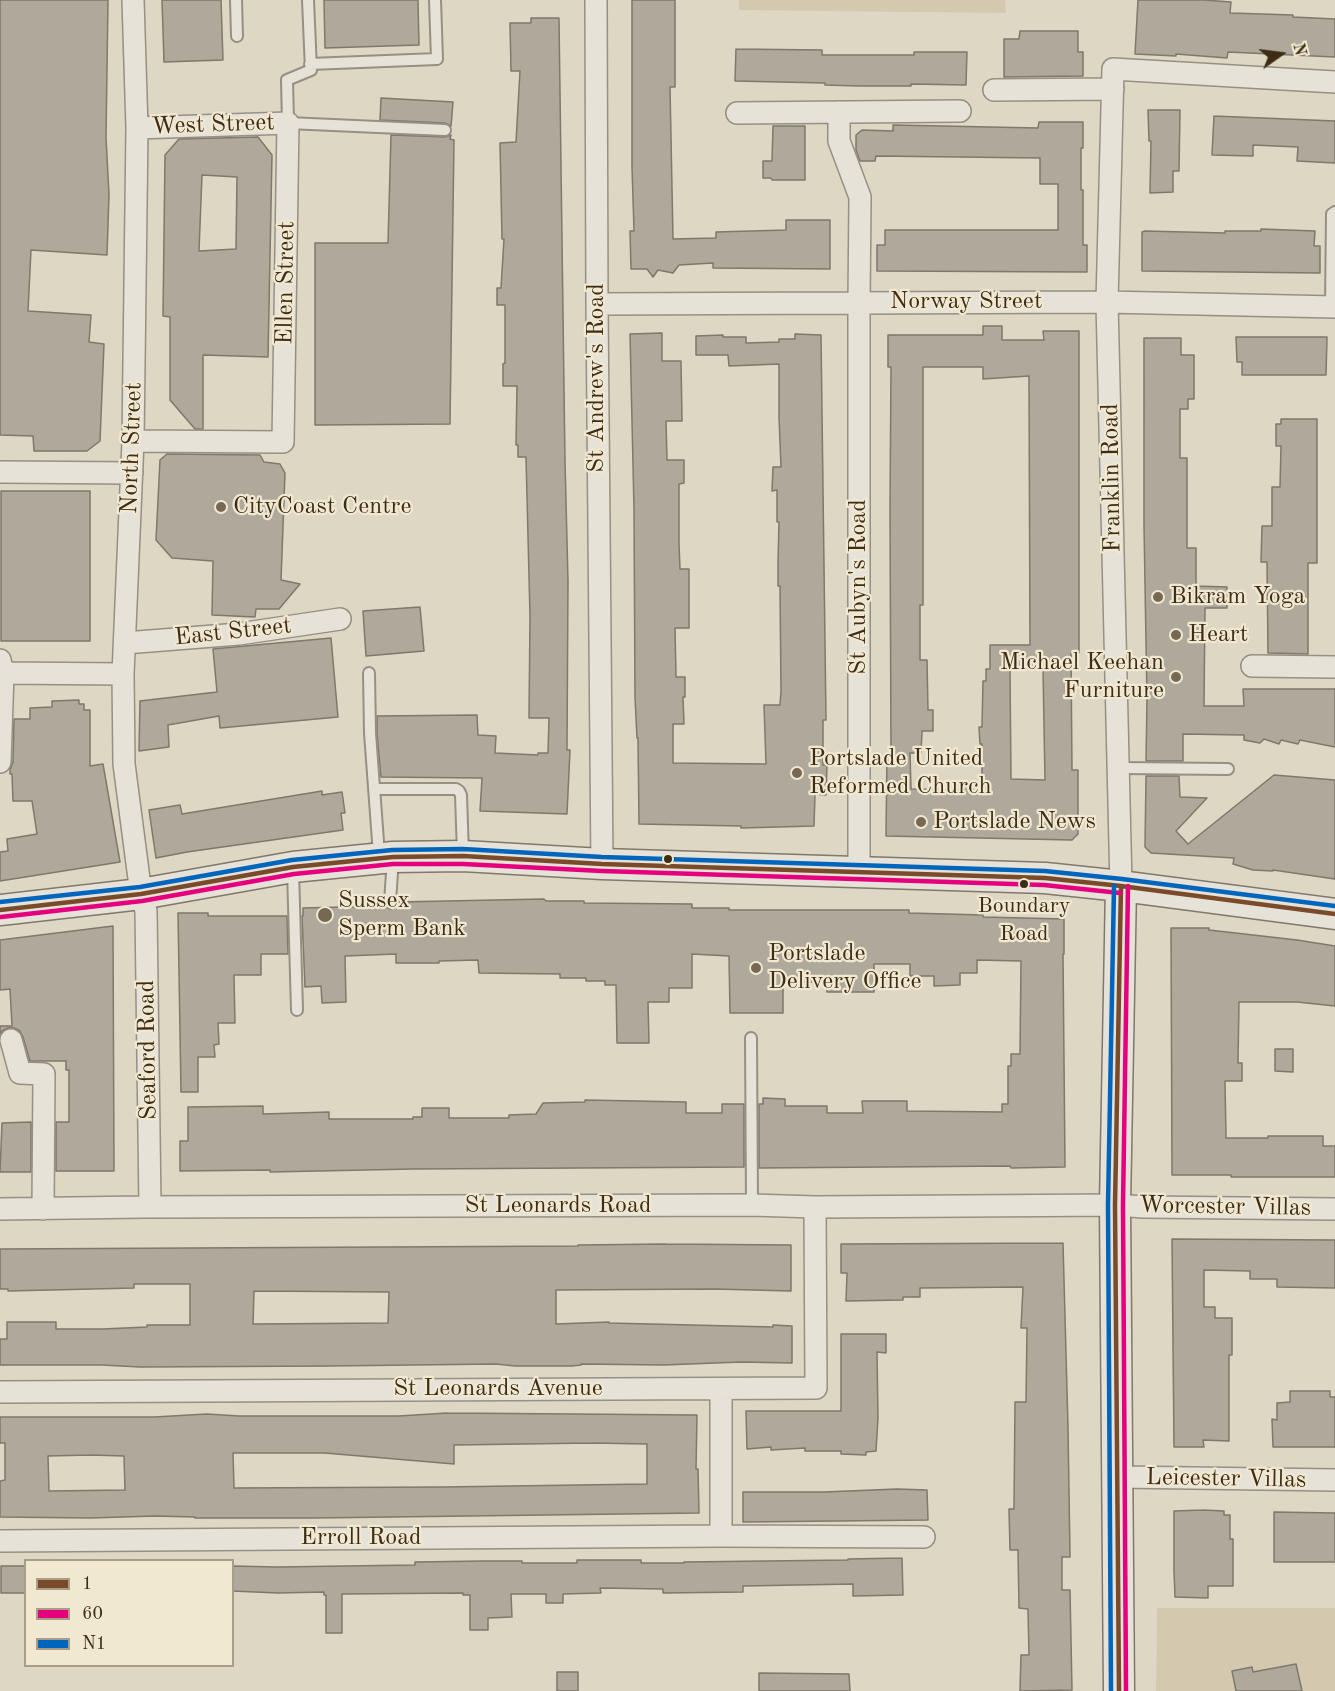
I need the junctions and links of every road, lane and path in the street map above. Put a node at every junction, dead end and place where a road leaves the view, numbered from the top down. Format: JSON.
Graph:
{"nodes":[{"id":1,"x":133,"y":0,"type":"edge"},
{"id":2,"x":236,"y":0,"type":"edge"},
{"id":3,"x":308,"y":0,"type":"edge"},
{"id":4,"x":435,"y":0,"type":"edge"},
{"id":5,"x":596,"y":0,"type":"edge"},
{"id":6,"x":237,"y":36,"type":"dead end"},
{"id":7,"x":310,"y":64,"type":"junction"},
{"id":8,"x":1113,"y":79,"type":"junction"},
{"id":9,"x":1335,"y":82,"type":"edge"},
{"id":10,"x":994,"y":90,"type":"dead end"},
{"id":11,"x":960,"y":111,"type":"dead end"},
{"id":12,"x":839,"y":112,"type":"junction"},
{"id":13,"x":737,"y":113,"type":"dead end"},
{"id":14,"x":288,"y":123,"type":"junction"},
{"id":15,"x":137,"y":128,"type":"junction"},
{"id":16,"x":445,"y":130,"type":"dead end"},
{"id":17,"x":1335,"y":212,"type":"edge"},
{"id":18,"x":859,"y":302,"type":"junction"},
{"id":19,"x":1107,"y":302,"type":"junction"},
{"id":20,"x":597,"y":304,"type":"junction"},
{"id":21,"x":1333,"y":307,"type":"edge"},
{"id":22,"x":133,"y":441,"type":"junction"},
{"id":23,"x":0,"y":472,"type":"edge"},
{"id":24,"x":132,"y":472,"type":"junction"},
{"id":25,"x":340,"y":619,"type":"dead end"},
{"id":26,"x":125,"y":642,"type":"junction"},
{"id":27,"x":1252,"y":666,"type":"dead end"},
{"id":28,"x":2,"y":667,"type":"edge"},
{"id":29,"x":1335,"y":667,"type":"edge"},
{"id":30,"x":369,"y":673,"type":"dead end"},
{"id":31,"x":123,"y":674,"type":"junction"},
{"id":32,"x":0,"y":762,"type":"edge"},
{"id":33,"x":1119,"y":768,"type":"junction"},
{"id":34,"x":1228,"y":770,"type":"dead end"},
{"id":35,"x":374,"y":789,"type":"junction"},
{"id":36,"x":463,"y":856,"type":"junction"},
{"id":37,"x":386,"y":858,"type":"junction"},
{"id":38,"x":602,"y":864,"type":"junction"},
{"id":39,"x":293,"y":867,"type":"junction"},
{"id":40,"x":859,"y":872,"type":"junction"},
{"id":41,"x":1121,"y":886,"type":"junction"},
{"id":42,"x":141,"y":894,"type":"junction"},
{"id":43,"x":390,"y":902,"type":"dead end"},
{"id":44,"x":0,"y":910,"type":"edge"},
{"id":45,"x":1335,"y":914,"type":"edge"},
{"id":46,"x":297,"y":1010,"type":"dead end"},
{"id":47,"x":751,"y":1038,"type":"dead end"},
{"id":48,"x":11,"y":1040,"type":"dead end"},
{"id":49,"x":752,"y":1205,"type":"junction"},
{"id":50,"x":1115,"y":1205,"type":"junction"},
{"id":51,"x":815,"y":1207,"type":"junction"},
{"id":52,"x":150,"y":1208,"type":"junction"},
{"id":53,"x":0,"y":1209,"type":"edge"},
{"id":54,"x":44,"y":1209,"type":"junction"},
{"id":55,"x":1335,"y":1209,"type":"edge"},
{"id":56,"x":721,"y":1389,"type":"junction"},
{"id":57,"x":0,"y":1392,"type":"edge"},
{"id":58,"x":1118,"y":1477,"type":"junction"},
{"id":59,"x":1335,"y":1480,"type":"edge"},
{"id":60,"x":721,"y":1536,"type":"junction"},
{"id":61,"x":924,"y":1537,"type":"dead end"},
{"id":62,"x":0,"y":1541,"type":"edge"},
{"id":63,"x":1119,"y":1691,"type":"edge"}],
"edges":[{"from":1,"to":15,"type":"street","name":"North Street"},
{"from":2,"to":6,"type":"lane"},
{"from":3,"to":7,"type":"lane"},
{"from":4,"to":7,"type":"lane"},
{"from":5,"to":20,"type":"street","name":"St Andrew's Road"},
{"from":7,"to":14,"type":"lane"},
{"from":8,"to":9,"type":"street"},
{"from":8,"to":10,"type":"street"},
{"from":8,"to":19,"type":"street","name":"Franklin Road"},
{"from":11,"to":12,"type":"street"},
{"from":12,"to":13,"type":"street"},
{"from":12,"to":18,"type":"street","name":"St Aubyn's Road"},
{"from":14,"to":15,"type":"street","name":"West Street"},
{"from":14,"to":16,"type":"lane"},
{"from":14,"to":22,"type":"street","name":"Ellen Street"},
{"from":15,"to":22,"type":"street","name":"North Street"},
{"from":17,"to":21,"type":"lane"},
{"from":18,"to":19,"type":"street","name":"Norway Street"},
{"from":18,"to":20,"type":"street","name":"Norway Street"},
{"from":18,"to":40,"type":"street","name":"St Aubyn's Road"},
{"from":19,"to":21,"type":"street","name":"Norway Street"},
{"from":19,"to":33,"type":"street","name":"Franklin Road"},
{"from":20,"to":38,"type":"street","name":"St Andrew's Road"},
{"from":22,"to":24,"type":"street","name":"North Street"},
{"from":23,"to":24,"type":"street"},
{"from":24,"to":26,"type":"street","name":"North Street"},
{"from":25,"to":26,"type":"street","name":"East Street"},
{"from":26,"to":31,"type":"street","name":"North Street"},
{"from":27,"to":29,"type":"street"},
{"from":28,"to":31,"type":"street"},
{"from":28,"to":32,"type":"street"},
{"from":30,"to":35,"type":"lane"},
{"from":31,"to":42,"type":"street","name":"North Street"},
{"from":33,"to":34,"type":"lane"},
{"from":33,"to":41,"type":"street","name":"Franklin Road"},
{"from":35,"to":36,"type":"lane"},
{"from":35,"to":37,"type":"lane"},
{"from":36,"to":37,"type":"main road"},
{"from":36,"to":38,"type":"main road"},
{"from":37,"to":39,"type":"main road"},
{"from":37,"to":43,"type":"lane"},
{"from":38,"to":40,"type":"main road"},
{"from":39,"to":42,"type":"main road"},
{"from":39,"to":46,"type":"lane"},
{"from":40,"to":41,"type":"main road"},
{"from":41,"to":45,"type":"main road"},
{"from":41,"to":50,"type":"main road"},
{"from":42,"to":44,"type":"main road"},
{"from":42,"to":52,"type":"street","name":"Seaford Road"},
{"from":47,"to":49,"type":"lane"},
{"from":48,"to":54,"type":"street"},
{"from":49,"to":51,"type":"street","name":"St Leonards Road"},
{"from":49,"to":52,"type":"street","name":"St Leonards Road"},
{"from":50,"to":51,"type":"street","name":"St Leonards Road"},
{"from":50,"to":55,"type":"street","name":"Worcester Villas"},
{"from":50,"to":58,"type":"main road"},
{"from":51,"to":56,"type":"street","name":"St Leonards Avenue"},
{"from":52,"to":54,"type":"street","name":"St Leonards Road"},
{"from":53,"to":54,"type":"street","name":"St Leonards Road"},
{"from":56,"to":57,"type":"street","name":"St Leonards Avenue"},
{"from":56,"to":60,"type":"street"},
{"from":58,"to":59,"type":"street","name":"Leicester Villas"},
{"from":58,"to":63,"type":"main road"},
{"from":60,"to":61,"type":"street","name":"Erroll Road"},
{"from":60,"to":62,"type":"street","name":"Erroll Road"}]}
